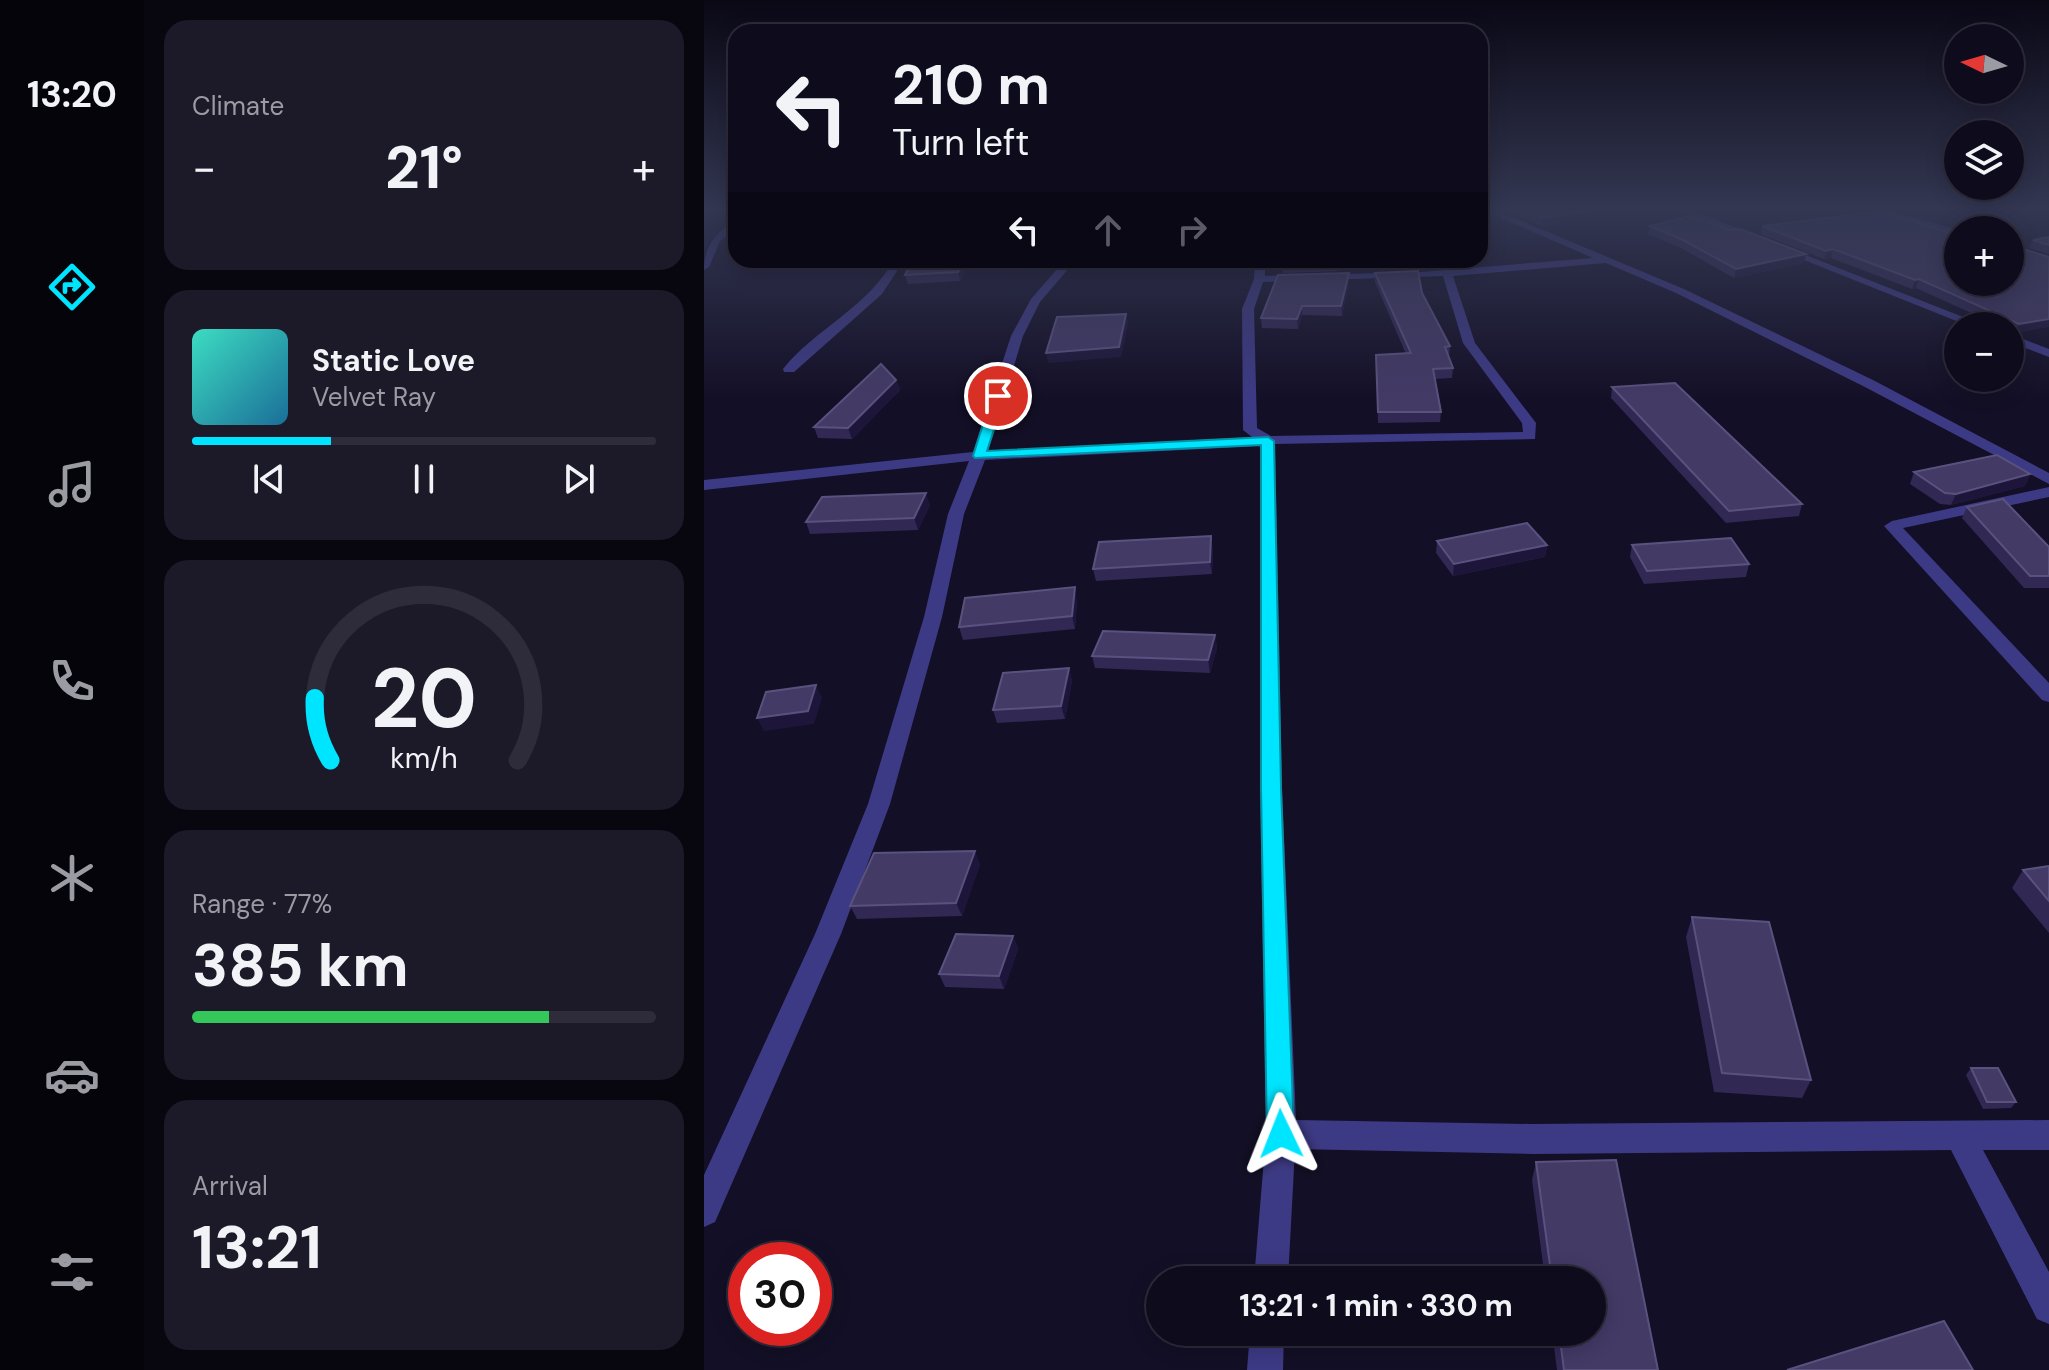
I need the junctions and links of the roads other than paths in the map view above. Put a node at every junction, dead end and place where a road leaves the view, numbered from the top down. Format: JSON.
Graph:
{"nodes":[{"id":1,"x":1447,"y":273,"type":"edge"},
{"id":2,"x":893,"y":274,"type":"edge"},
{"id":3,"x":1059,"y":274,"type":"edge"},
{"id":4,"x":1259,"y":274,"type":"edge"},
{"id":5,"x":1418,"y":274,"type":"edge"},
{"id":6,"x":1639,"y":274,"type":"edge"},
{"id":7,"x":1847,"y":274,"type":"edge"},
{"id":8,"x":1259,"y":279,"type":"junction"},
{"id":9,"x":1944,"y":312,"type":"edge"},
{"id":10,"x":2024,"y":343,"type":"edge"},
{"id":11,"x":2049,"y":353,"type":"edge"},
{"id":12,"x":789,"y":369,"type":"dead end"},
{"id":13,"x":1268,"y":441,"type":"junction"},
{"id":14,"x":979,"y":456,"type":"junction"},
{"id":15,"x":2049,"y":479,"type":"edge"},
{"id":16,"x":704,"y":485,"type":"edge"},
{"id":17,"x":2049,"y":492,"type":"edge"},
{"id":18,"x":2049,"y":695,"type":"edge"},
{"id":19,"x":1281,"y":1134,"type":"junction"},
{"id":20,"x":2049,"y":1135,"type":"edge"},
{"id":21,"x":1960,"y":1137,"type":"junction"},
{"id":22,"x":704,"y":1211,"type":"edge"},
{"id":23,"x":1272,"y":1266,"type":"edge"},
{"id":24,"x":2049,"y":1307,"type":"edge"},
{"id":25,"x":1266,"y":1346,"type":"edge"},
{"id":26,"x":1265,"y":1370,"type":"edge"}],
"edges":[{"from":1,"to":13,"type":"street"},
{"from":2,"to":12,"type":"street"},
{"from":3,"to":14,"type":"street"},
{"from":4,"to":8,"type":"street"},
{"from":5,"to":8,"type":"street"},
{"from":6,"to":15,"type":"street"},
{"from":7,"to":9,"type":"street"},
{"from":8,"to":13,"type":"street"},
{"from":10,"to":11,"type":"street"},
{"from":13,"to":14,"type":"street"},
{"from":13,"to":19,"type":"street"},
{"from":14,"to":16,"type":"street"},
{"from":14,"to":22,"type":"street"},
{"from":17,"to":18,"type":"street"},
{"from":19,"to":21,"type":"street"},
{"from":19,"to":23,"type":"street"},
{"from":20,"to":21,"type":"street"},
{"from":21,"to":24,"type":"street"},
{"from":25,"to":26,"type":"street"}]}
